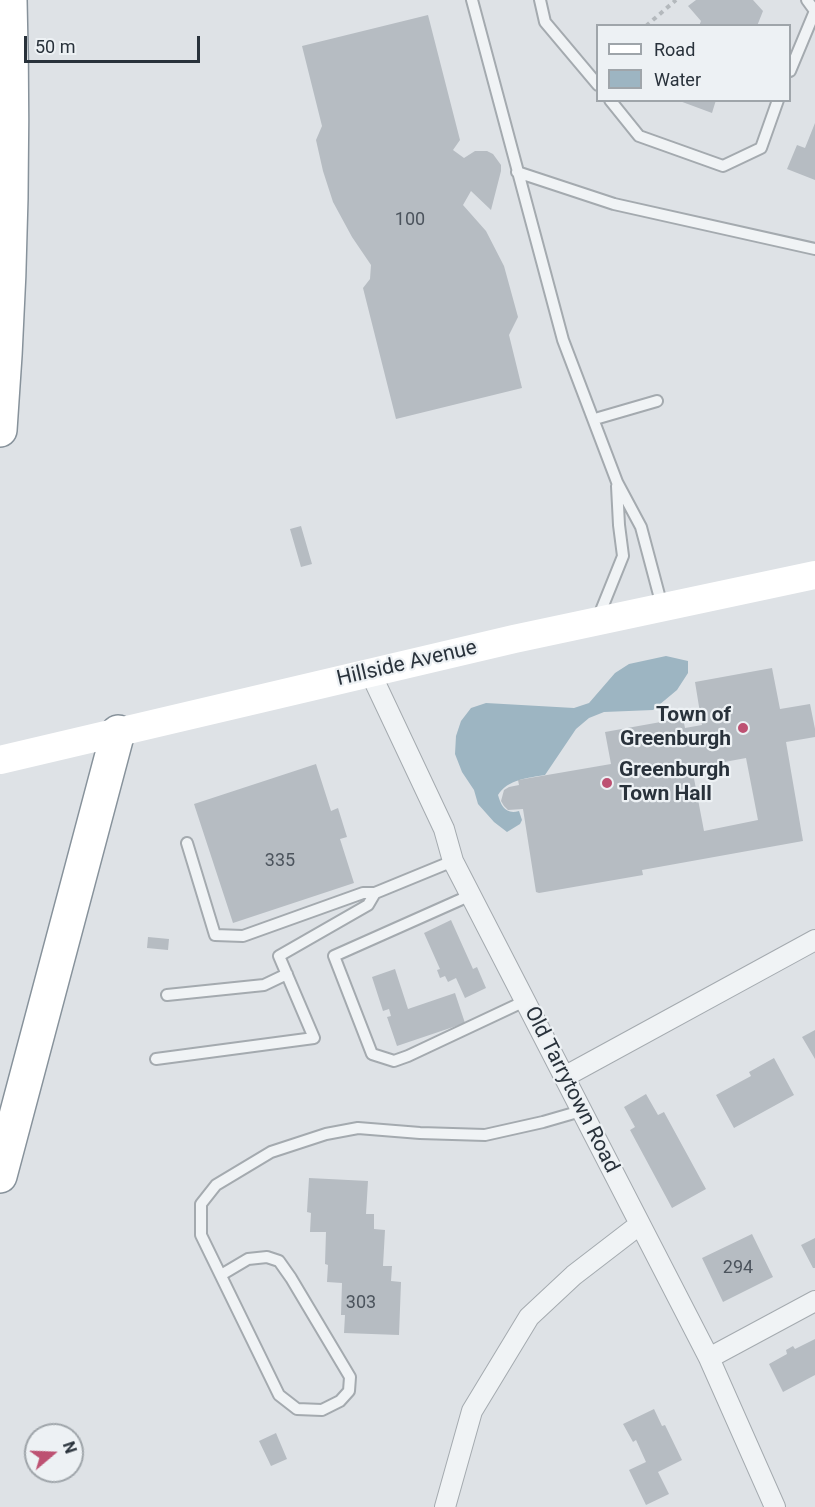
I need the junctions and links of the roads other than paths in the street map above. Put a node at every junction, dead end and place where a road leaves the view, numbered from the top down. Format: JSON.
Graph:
{"nodes":[{"id":1,"x":10,"y":0,"type":"edge"},
{"id":2,"x":472,"y":0,"type":"edge"},
{"id":3,"x":540,"y":0,"type":"edge"},
{"id":4,"x":807,"y":0,"type":"edge"},
{"id":5,"x":815,"y":11,"type":"edge"},
{"id":6,"x":791,"y":66,"type":"edge"},
{"id":7,"x":596,"y":84,"type":"edge"},
{"id":8,"x":612,"y":102,"type":"edge"},
{"id":9,"x":777,"y":102,"type":"edge"},
{"id":10,"x":517,"y":172,"type":"junction"},
{"id":11,"x":815,"y":249,"type":"edge"},
{"id":12,"x":657,"y":401,"type":"dead end"},
{"id":13,"x":595,"y":419,"type":"junction"},
{"id":14,"x":0,"y":430,"type":"edge"},
{"id":15,"x":617,"y":482,"type":"junction"},
{"id":16,"x":815,"y":575,"type":"edge"},
{"id":17,"x":662,"y":606,"type":"junction"},
{"id":18,"x":597,"y":621,"type":"junction"},
{"id":19,"x":370,"y":672,"type":"junction"},
{"id":20,"x":118,"y":732,"type":"junction"},
{"id":21,"x":0,"y":760,"type":"edge"},
{"id":22,"x":187,"y":843,"type":"dead end"},
{"id":23,"x":453,"y":861,"type":"junction"},
{"id":24,"x":375,"y":893,"type":"junction"},
{"id":25,"x":471,"y":896,"type":"junction"},
{"id":26,"x":815,"y":940,"type":"edge"},
{"id":27,"x":287,"y":974,"type":"junction"},
{"id":28,"x":167,"y":995,"type":"dead end"},
{"id":29,"x":525,"y":1001,"type":"junction"},
{"id":30,"x":156,"y":1059,"type":"dead end"},
{"id":31,"x":564,"y":1077,"type":"junction"},
{"id":32,"x":581,"y":1111,"type":"junction"},
{"id":33,"x":0,"y":1176,"type":"edge"},
{"id":34,"x":639,"y":1225,"type":"junction"},
{"id":35,"x":221,"y":1275,"type":"junction"},
{"id":36,"x":815,"y":1300,"type":"edge"},
{"id":37,"x":709,"y":1358,"type":"junction"},
{"id":38,"x":445,"y":1507,"type":"edge"},
{"id":39,"x":775,"y":1507,"type":"edge"}],
"edges":[{"from":1,"to":14,"type":"highway"},
{"from":2,"to":10,"type":"lane"},
{"from":3,"to":7,"type":"lane"},
{"from":4,"to":5,"type":"lane"},
{"from":5,"to":6,"type":"lane"},
{"from":8,"to":9,"type":"lane"},
{"from":10,"to":11,"type":"lane"},
{"from":10,"to":13,"type":"lane"},
{"from":12,"to":13,"type":"lane"},
{"from":13,"to":15,"type":"lane"},
{"from":15,"to":17,"type":"lane"},
{"from":15,"to":18,"type":"lane"},
{"from":16,"to":17,"type":"main road","name":"Hillside Avenue"},
{"from":17,"to":18,"type":"main road","name":"Hillside Avenue"},
{"from":18,"to":19,"type":"main road","name":"Hillside Avenue"},
{"from":19,"to":20,"type":"main road","name":"Hillside Avenue"},
{"from":19,"to":23,"type":"street","name":"Old Tarrytown Road"},
{"from":20,"to":21,"type":"main road","name":"Hillside Avenue"},
{"from":20,"to":33,"type":"highway"},
{"from":22,"to":24,"type":"lane"},
{"from":23,"to":24,"type":"lane"},
{"from":23,"to":25,"type":"street","name":"Old Tarrytown Road"},
{"from":24,"to":27,"type":"lane"},
{"from":25,"to":29,"type":"street","name":"Old Tarrytown Road"},
{"from":25,"to":29,"type":"lane"},
{"from":26,"to":31,"type":"street"},
{"from":27,"to":28,"type":"lane"},
{"from":27,"to":30,"type":"lane"},
{"from":29,"to":31,"type":"street","name":"Old Tarrytown Road"},
{"from":31,"to":32,"type":"street","name":"Old Tarrytown Road"},
{"from":32,"to":34,"type":"street","name":"Old Tarrytown Road"},
{"from":32,"to":35,"type":"lane"},
{"from":34,"to":37,"type":"street","name":"Old Tarrytown Road"},
{"from":34,"to":38,"type":"street"},
{"from":35,"to":35,"type":"lane"},
{"from":36,"to":37,"type":"street"},
{"from":37,"to":39,"type":"street","name":"Old Tarrytown Road"}]}
